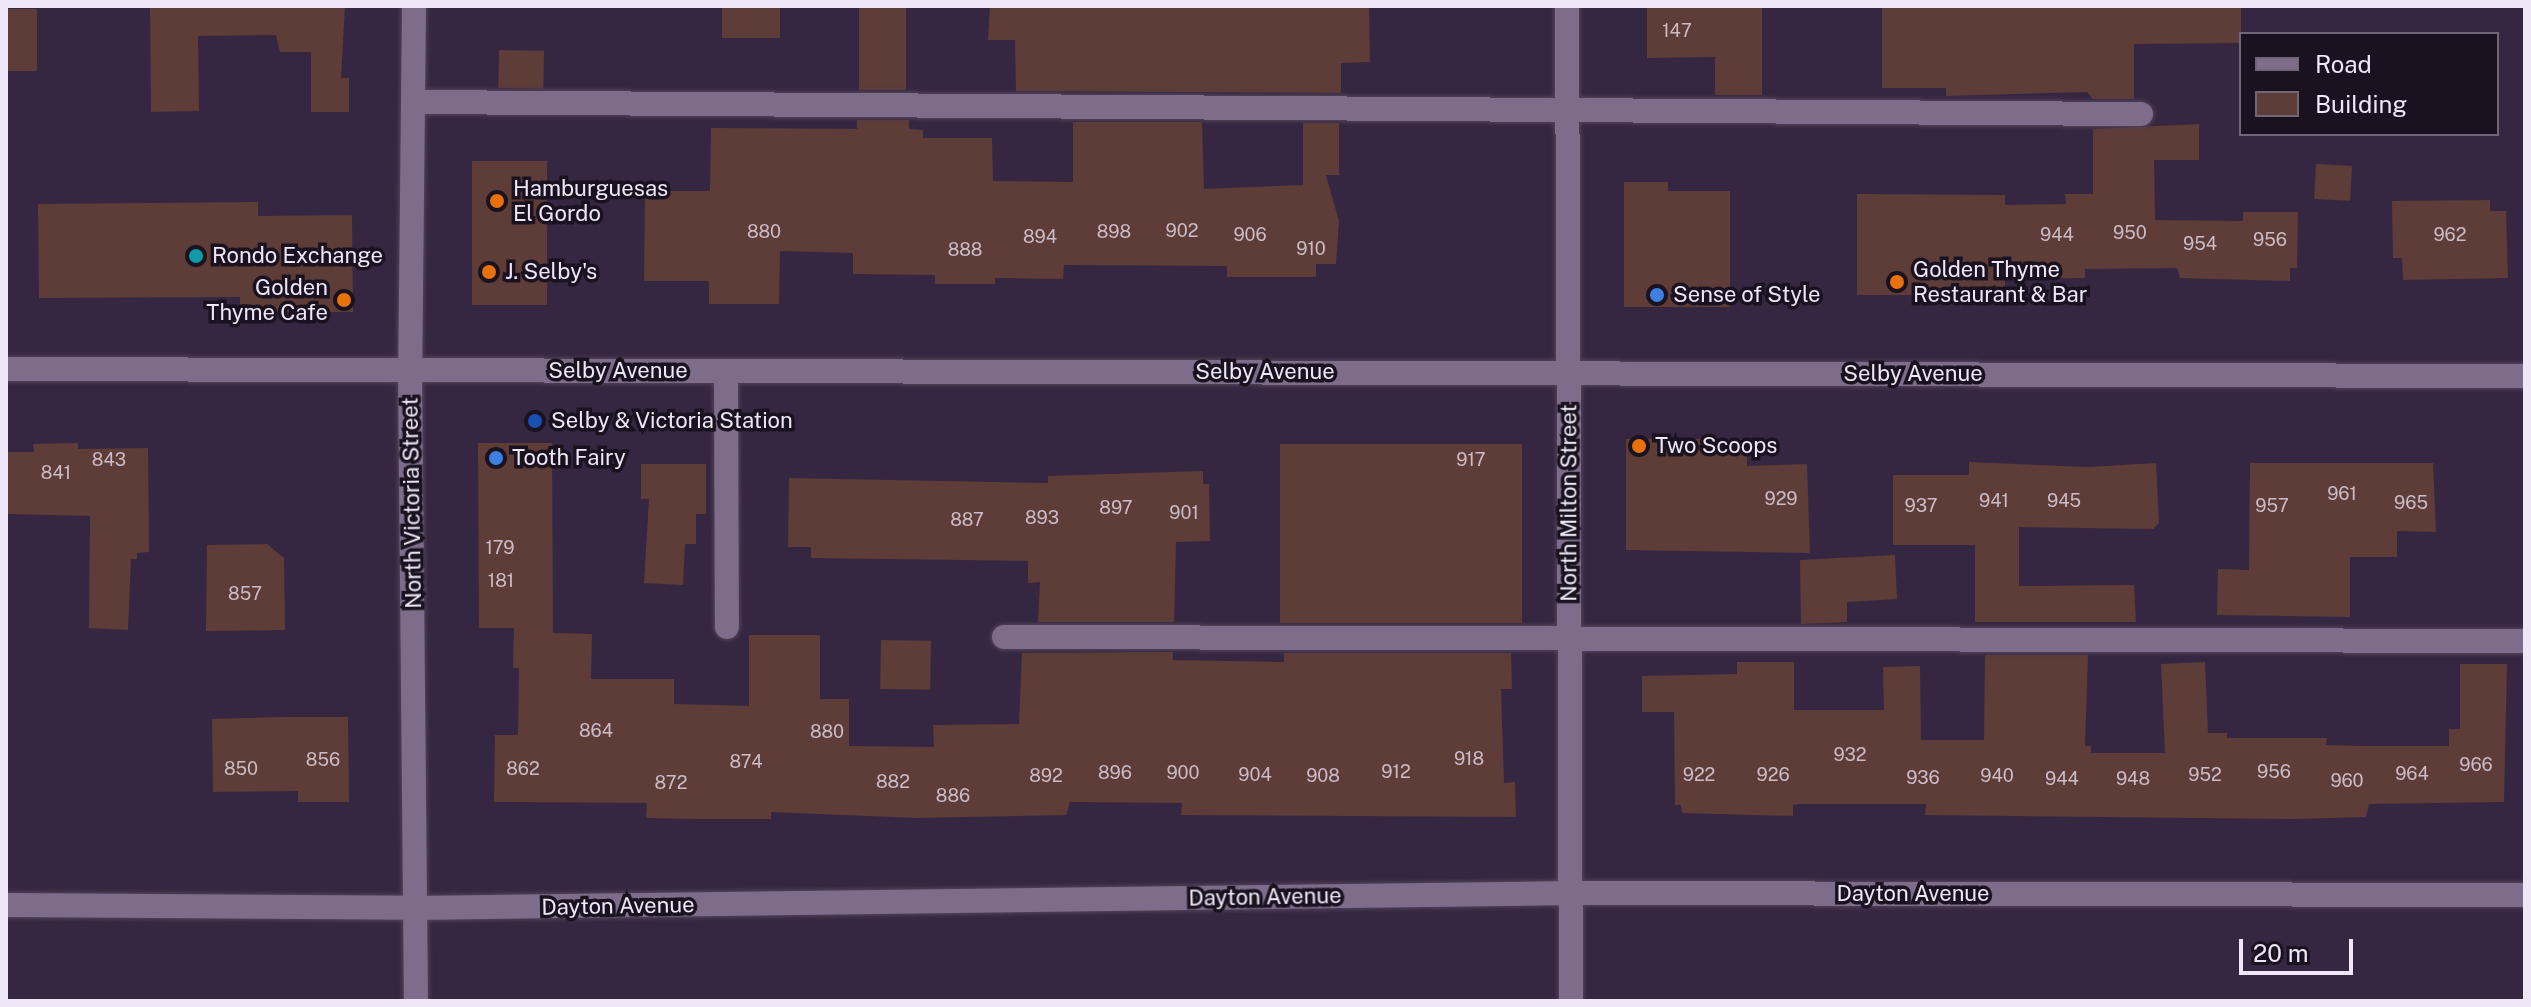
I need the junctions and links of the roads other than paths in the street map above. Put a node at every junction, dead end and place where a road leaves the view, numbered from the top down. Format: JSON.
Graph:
{"nodes":[{"id":1,"x":414,"y":6,"type":"edge"},
{"id":2,"x":1567,"y":6,"type":"edge"},
{"id":3,"x":414,"y":102,"type":"junction"},
{"id":4,"x":1568,"y":109,"type":"junction"},
{"id":5,"x":2141,"y":114,"type":"dead end"},
{"id":6,"x":6,"y":369,"type":"edge"},
{"id":7,"x":410,"y":370,"type":"junction"},
{"id":8,"x":726,"y":371,"type":"junction"},
{"id":9,"x":1569,"y":373,"type":"junction"},
{"id":10,"x":2525,"y":376,"type":"edge"},
{"id":11,"x":727,"y":627,"type":"dead end"},
{"id":12,"x":1004,"y":637,"type":"dead end"},
{"id":13,"x":1570,"y":641,"type":"junction"},
{"id":14,"x":2525,"y":641,"type":"edge"},
{"id":15,"x":1571,"y":893,"type":"junction"},
{"id":16,"x":2525,"y":895,"type":"edge"},
{"id":17,"x":6,"y":905,"type":"edge"},
{"id":18,"x":415,"y":908,"type":"junction"},
{"id":19,"x":416,"y":1001,"type":"edge"},
{"id":20,"x":1571,"y":1001,"type":"edge"}],
"edges":[{"from":1,"to":3,"type":"street","name":"North Victoria Street"},
{"from":2,"to":4,"type":"street","name":"North Milton Street"},
{"from":3,"to":4,"type":"street"},
{"from":3,"to":7,"type":"street","name":"North Victoria Street"},
{"from":4,"to":5,"type":"street"},
{"from":4,"to":9,"type":"street","name":"North Milton Street"},
{"from":6,"to":7,"type":"street","name":"Selby Avenue"},
{"from":7,"to":8,"type":"street","name":"Selby Avenue"},
{"from":7,"to":18,"type":"street","name":"North Victoria Street"},
{"from":8,"to":9,"type":"street","name":"Selby Avenue"},
{"from":8,"to":11,"type":"street"},
{"from":9,"to":10,"type":"street","name":"Selby Avenue"},
{"from":9,"to":13,"type":"street","name":"North Milton Street"},
{"from":12,"to":13,"type":"street"},
{"from":13,"to":14,"type":"street"},
{"from":13,"to":15,"type":"street","name":"North Milton Street"},
{"from":15,"to":16,"type":"street","name":"Dayton Avenue"},
{"from":15,"to":18,"type":"street","name":"Dayton Avenue"},
{"from":15,"to":20,"type":"street","name":"North Milton Street"},
{"from":17,"to":18,"type":"street","name":"Dayton Avenue"},
{"from":18,"to":19,"type":"street","name":"North Victoria Street"}]}
